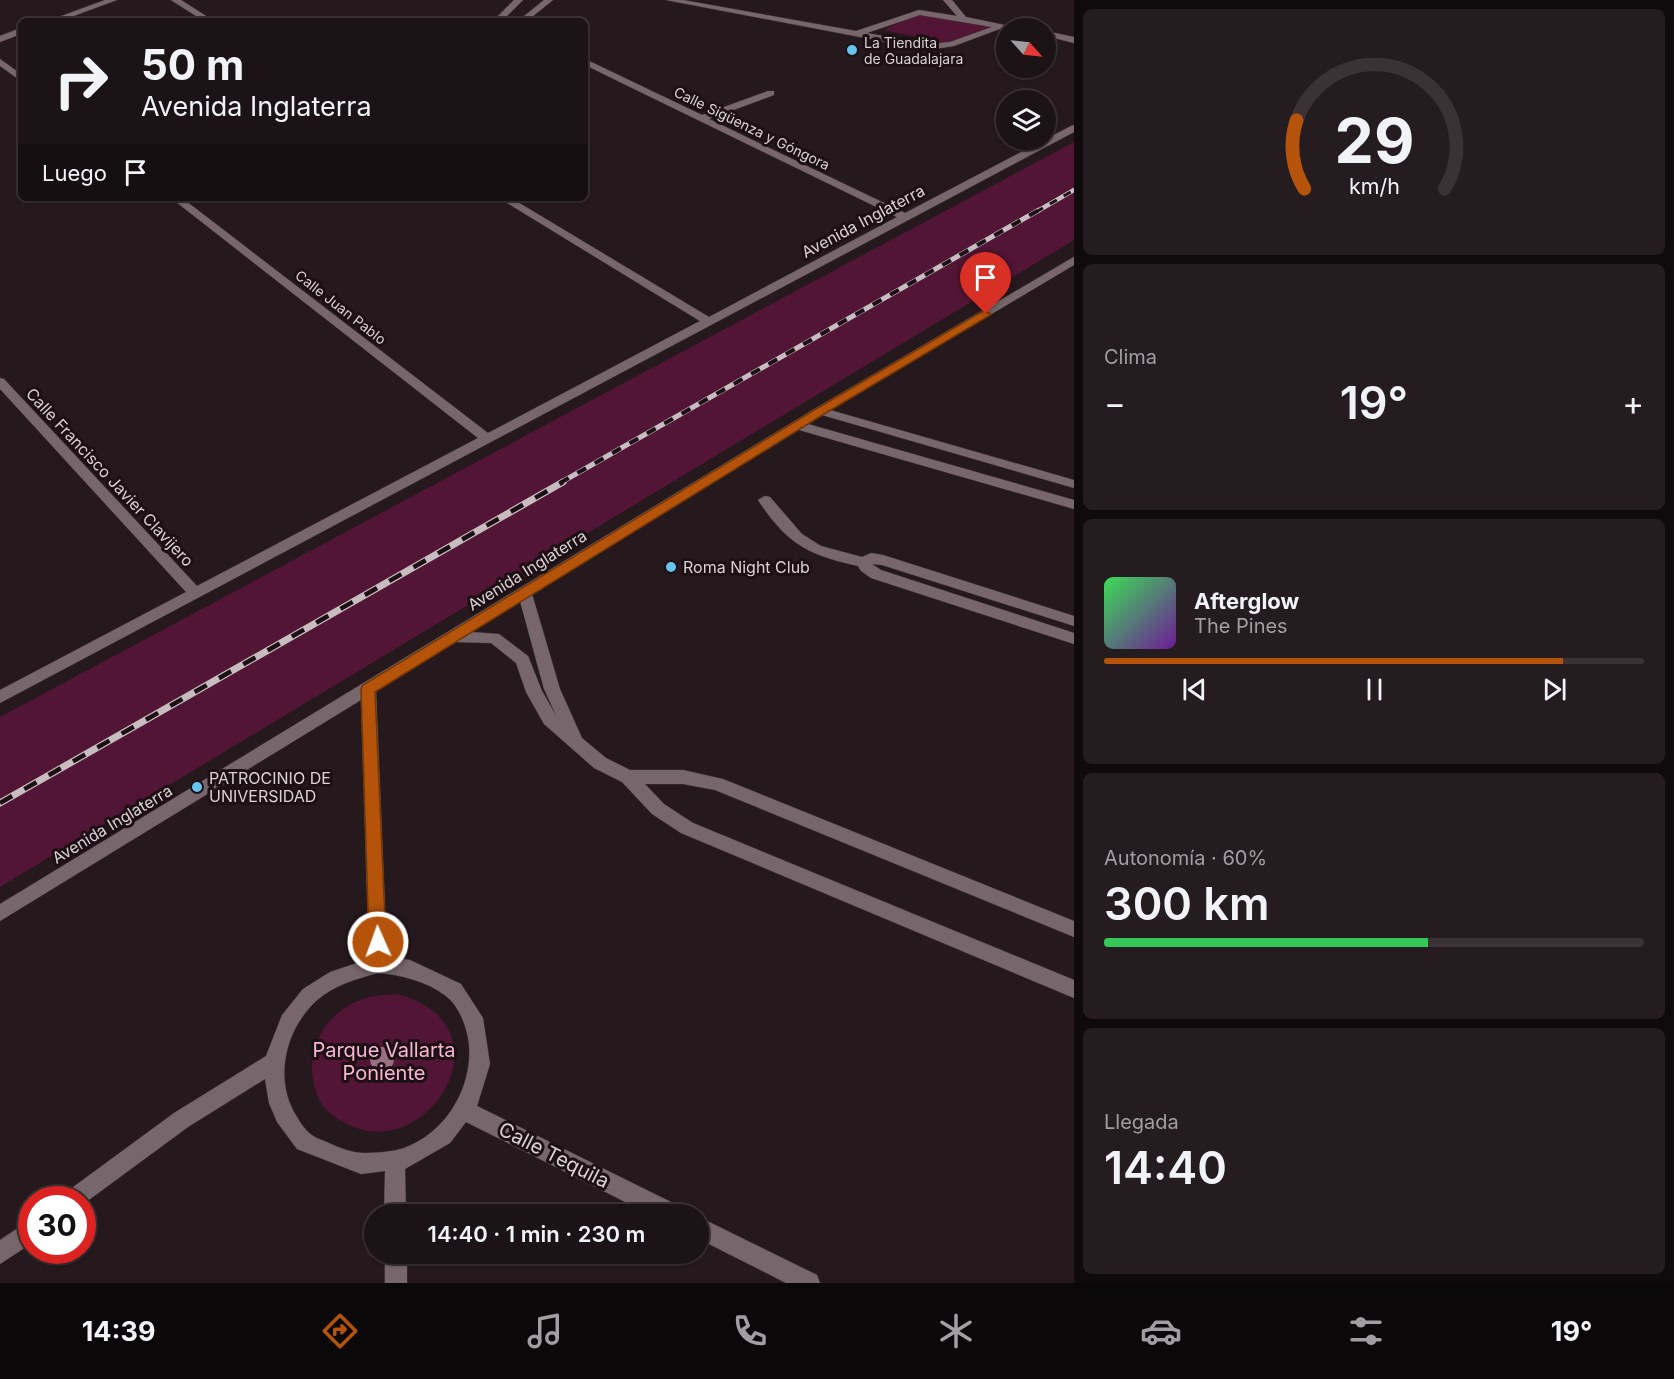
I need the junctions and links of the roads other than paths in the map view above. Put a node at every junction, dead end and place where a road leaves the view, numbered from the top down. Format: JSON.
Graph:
{"nodes":[{"id":1,"x":113,"y":0,"type":"edge"},
{"id":2,"x":175,"y":0,"type":"edge"},
{"id":3,"x":519,"y":0,"type":"edge"},
{"id":4,"x":549,"y":0,"type":"edge"},
{"id":5,"x":670,"y":0,"type":"edge"},
{"id":6,"x":947,"y":0,"type":"edge"},
{"id":7,"x":924,"y":1,"type":"edge"},
{"id":8,"x":920,"y":12,"type":"junction"},
{"id":9,"x":60,"y":18,"type":"edge"},
{"id":10,"x":205,"y":18,"type":"edge"},
{"id":11,"x":502,"y":18,"type":"edge"},
{"id":12,"x":526,"y":18,"type":"edge"},
{"id":13,"x":963,"y":19,"type":"junction"},
{"id":14,"x":996,"y":25,"type":"edge"},
{"id":15,"x":996,"y":28,"type":"edge"},
{"id":16,"x":18,"y":33,"type":"edge"},
{"id":17,"x":854,"y":35,"type":"junction"},
{"id":18,"x":1056,"y":36,"type":"edge"},
{"id":19,"x":0,"y":39,"type":"edge"},
{"id":20,"x":1074,"y":40,"type":"edge"},
{"id":21,"x":0,"y":62,"type":"edge"},
{"id":22,"x":588,"y":63,"type":"edge"},
{"id":23,"x":18,"y":76,"type":"edge"},
{"id":24,"x":771,"y":93,"type":"dead end"},
{"id":25,"x":702,"y":118,"type":"junction"},
{"id":26,"x":1074,"y":128,"type":"edge"},
{"id":27,"x":180,"y":201,"type":"edge"},
{"id":28,"x":509,"y":201,"type":"edge"},
{"id":29,"x":907,"y":218,"type":"junction"},
{"id":30,"x":1074,"y":260,"type":"edge"},
{"id":31,"x":710,"y":322,"type":"junction"},
{"id":32,"x":0,"y":382,"type":"edge"},
{"id":33,"x":820,"y":411,"type":"junction"},
{"id":34,"x":797,"y":425,"type":"junction"},
{"id":35,"x":488,"y":439,"type":"junction"},
{"id":36,"x":1074,"y":484,"type":"edge"},
{"id":37,"x":765,"y":500,"type":"dead end"},
{"id":38,"x":1074,"y":505,"type":"edge"},
{"id":39,"x":864,"y":562,"type":"junction"},
{"id":40,"x":525,"y":593,"type":"junction"},
{"id":41,"x":196,"y":594,"type":"junction"},
{"id":42,"x":1074,"y":621,"type":"edge"},
{"id":43,"x":452,"y":638,"type":"junction"},
{"id":44,"x":1074,"y":639,"type":"edge"},
{"id":45,"x":368,"y":689,"type":"junction"},
{"id":46,"x":0,"y":697,"type":"edge"},
{"id":47,"x":578,"y":746,"type":"junction"},
{"id":48,"x":628,"y":777,"type":"junction"},
{"id":49,"x":0,"y":913,"type":"edge"},
{"id":50,"x":1074,"y":929,"type":"edge"},
{"id":51,"x":378,"y":965,"type":"junction"},
{"id":52,"x":1074,"y":989,"type":"edge"},
{"id":53,"x":273,"y":1063,"type":"junction"},
{"id":54,"x":466,"y":1111,"type":"junction"},
{"id":55,"x":395,"y":1161,"type":"junction"},
{"id":56,"x":91,"y":1186,"type":"edge"},
{"id":57,"x":395,"y":1204,"type":"edge"},
{"id":58,"x":651,"y":1204,"type":"edge"},
{"id":59,"x":709,"y":1233,"type":"edge"},
{"id":60,"x":18,"y":1240,"type":"edge"},
{"id":61,"x":0,"y":1253,"type":"edge"},
{"id":62,"x":396,"y":1264,"type":"edge"},
{"id":63,"x":396,"y":1283,"type":"edge"},
{"id":64,"x":809,"y":1283,"type":"edge"}],
"edges":[{"from":1,"to":9,"type":"street"},
{"from":2,"to":10,"type":"street"},
{"from":3,"to":11,"type":"street"},
{"from":4,"to":12,"type":"street"},
{"from":5,"to":17,"type":"street"},
{"from":6,"to":13,"type":"street"},
{"from":7,"to":8,"type":"street"},
{"from":8,"to":13,"type":"street"},
{"from":8,"to":17,"type":"street"},
{"from":13,"to":14,"type":"street"},
{"from":15,"to":17,"type":"street"},
{"from":16,"to":19,"type":"street"},
{"from":18,"to":20,"type":"street"},
{"from":21,"to":23,"type":"street"},
{"from":22,"to":25,"type":"street","name":"Calle Sigüenza y Góngora"},
{"from":24,"to":25,"type":"street"},
{"from":25,"to":29,"type":"street","name":"Calle Sigüenza y Góngora"},
{"from":26,"to":29,"type":"street","name":"Avenida Inglaterra"},
{"from":27,"to":35,"type":"street","name":"Calle Juan Pablo"},
{"from":28,"to":31,"type":"street"},
{"from":29,"to":31,"type":"street","name":"Avenida Inglaterra"},
{"from":30,"to":33,"type":"street","name":"Avenida Inglaterra"},
{"from":31,"to":35,"type":"street","name":"Avenida Inglaterra"},
{"from":32,"to":41,"type":"street","name":"Calle Francisco Javier Clavijero"},
{"from":33,"to":34,"type":"street","name":"Avenida Inglaterra"},
{"from":33,"to":36,"type":"street"},
{"from":34,"to":38,"type":"street"},
{"from":34,"to":40,"type":"street","name":"Avenida Inglaterra"},
{"from":35,"to":41,"type":"street","name":"Avenida Inglaterra"},
{"from":37,"to":39,"type":"street"},
{"from":39,"to":42,"type":"street"},
{"from":39,"to":44,"type":"street"},
{"from":40,"to":43,"type":"street","name":"Avenida Inglaterra"},
{"from":40,"to":47,"type":"street"},
{"from":41,"to":46,"type":"street","name":"Avenida Inglaterra"},
{"from":43,"to":45,"type":"street","name":"Avenida Inglaterra"},
{"from":43,"to":47,"type":"street"},
{"from":45,"to":49,"type":"street","name":"Avenida Inglaterra"},
{"from":45,"to":51,"type":"street"},
{"from":47,"to":48,"type":"street"},
{"from":48,"to":50,"type":"street"},
{"from":48,"to":52,"type":"street"},
{"from":51,"to":53,"type":"street"},
{"from":51,"to":54,"type":"street"},
{"from":53,"to":55,"type":"street"},
{"from":53,"to":56,"type":"street"},
{"from":54,"to":55,"type":"street"},
{"from":54,"to":58,"type":"street","name":"Calle Tequila"},
{"from":55,"to":57,"type":"street"},
{"from":59,"to":64,"type":"street"},
{"from":60,"to":61,"type":"street"},
{"from":62,"to":63,"type":"street"}]}
